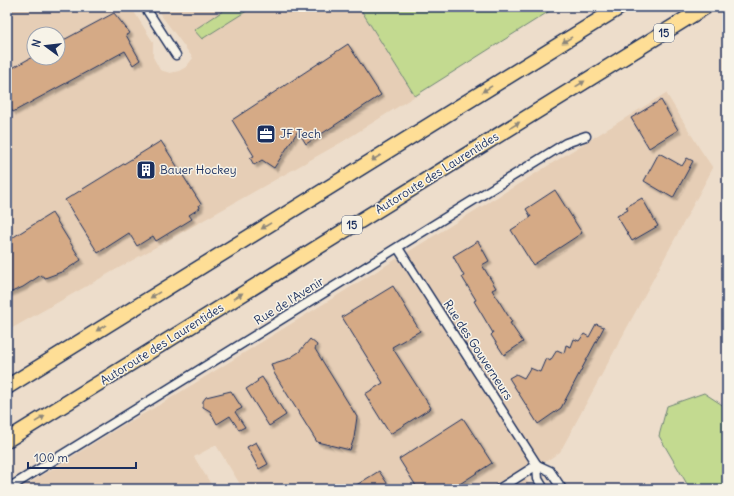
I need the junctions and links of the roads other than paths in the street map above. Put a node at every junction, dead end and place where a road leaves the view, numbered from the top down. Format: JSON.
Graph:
{"nodes":[{"id":1,"x":146,"y":7,"type":"edge"},
{"id":2,"x":620,"y":7,"type":"edge"},
{"id":3,"x":705,"y":7,"type":"edge"},
{"id":4,"x":176,"y":55,"type":"dead end"},
{"id":5,"x":586,"y":136,"type":"dead end"},
{"id":6,"x":398,"y":248,"type":"junction"},
{"id":7,"x":7,"y":387,"type":"edge"},
{"id":8,"x":7,"y":440,"type":"edge"},
{"id":9,"x":537,"y":465,"type":"junction"},
{"id":10,"x":7,"y":489,"type":"edge"},
{"id":11,"x":499,"y":489,"type":"edge"},
{"id":12,"x":544,"y":489,"type":"edge"},
{"id":13,"x":562,"y":489,"type":"edge"}],
"edges":[{"from":1,"to":4,"type":"street"},
{"from":2,"to":7,"type":"highway","one_way":true},
{"from":8,"to":3,"type":"highway","name":"Autoroute des Laurentides","number":"15","one_way":true},
{"from":5,"to":6,"type":"street","name":"Rue de l'Avenir"},
{"from":6,"to":9,"type":"street","name":"Rue des Gouverneurs"},
{"from":6,"to":10,"type":"street","name":"Rue de l'Avenir"},
{"from":9,"to":11,"type":"street"},
{"from":9,"to":12,"type":"street","name":"Rue des Gouverneurs"},
{"from":9,"to":13,"type":"street","name":"Rue des Gouverneurs"}]}
